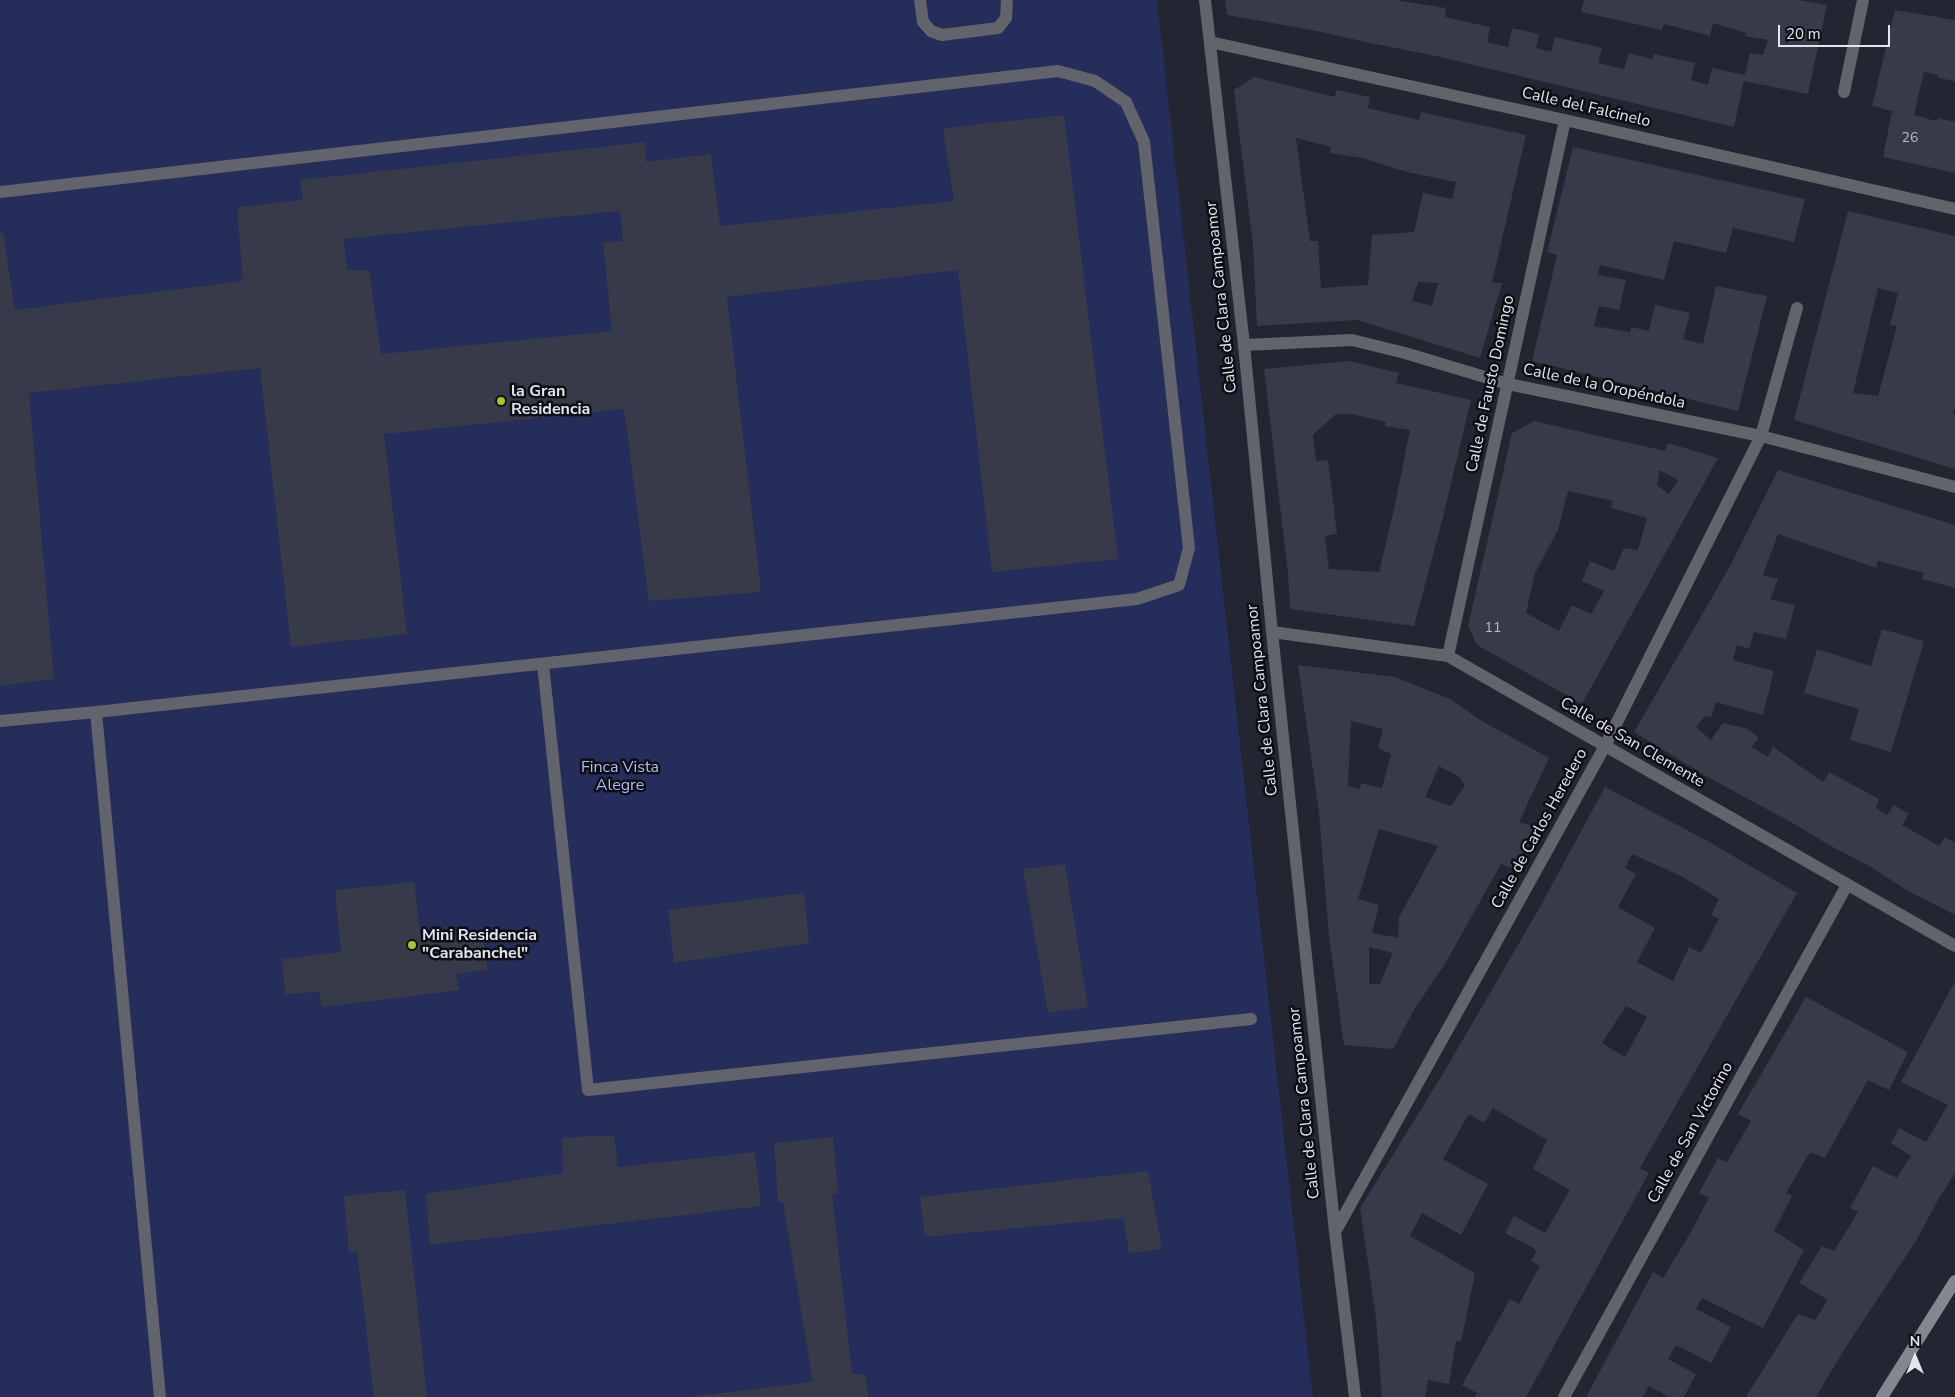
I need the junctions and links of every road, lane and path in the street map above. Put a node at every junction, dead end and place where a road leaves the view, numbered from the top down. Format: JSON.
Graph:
{"nodes":[{"id":1,"x":920,"y":0,"type":"edge"},
{"id":2,"x":1007,"y":0,"type":"edge"},
{"id":3,"x":1205,"y":0,"type":"edge"},
{"id":4,"x":1862,"y":0,"type":"edge"},
{"id":5,"x":1210,"y":42,"type":"junction"},
{"id":6,"x":1844,"y":92,"type":"dead end"},
{"id":7,"x":1565,"y":120,"type":"junction"},
{"id":8,"x":0,"y":192,"type":"edge"},
{"id":9,"x":1955,"y":209,"type":"edge"},
{"id":10,"x":1797,"y":308,"type":"dead end"},
{"id":11,"x":1244,"y":344,"type":"junction"},
{"id":12,"x":1508,"y":384,"type":"junction"},
{"id":13,"x":1761,"y":436,"type":"junction"},
{"id":14,"x":1955,"y":487,"type":"edge"},
{"id":15,"x":1272,"y":632,"type":"junction"},
{"id":16,"x":1448,"y":656,"type":"junction"},
{"id":17,"x":543,"y":664,"type":"junction"},
{"id":18,"x":96,"y":712,"type":"junction"},
{"id":19,"x":0,"y":722,"type":"edge"},
{"id":20,"x":1605,"y":746,"type":"junction"},
{"id":21,"x":1847,"y":886,"type":"junction"},
{"id":22,"x":1955,"y":946,"type":"edge"},
{"id":23,"x":1251,"y":1019,"type":"dead end"},
{"id":24,"x":1335,"y":1232,"type":"junction"},
{"id":25,"x":1955,"y":1281,"type":"edge"},
{"id":26,"x":160,"y":1397,"type":"edge"},
{"id":27,"x":1356,"y":1397,"type":"edge"},
{"id":28,"x":1564,"y":1397,"type":"edge"},
{"id":29,"x":1882,"y":1397,"type":"edge"}],
"edges":[{"from":1,"to":2,"type":"street"},
{"from":3,"to":5,"type":"street","name":"Calle de Clara Campoamor"},
{"from":4,"to":6,"type":"street"},
{"from":5,"to":7,"type":"street","name":"Calle del Falcinelo"},
{"from":5,"to":11,"type":"street","name":"Calle de Clara Campoamor"},
{"from":7,"to":9,"type":"street","name":"Calle del Falcinelo"},
{"from":7,"to":12,"type":"street","name":"Calle de Fausto Domingo"},
{"from":8,"to":17,"type":"street"},
{"from":10,"to":13,"type":"street","name":"Calle de Carlos Heredero"},
{"from":11,"to":12,"type":"street","name":"Calle de la Oropéndola"},
{"from":11,"to":15,"type":"street","name":"Calle de Clara Campoamor"},
{"from":12,"to":13,"type":"street","name":"Calle de la Oropéndola"},
{"from":12,"to":16,"type":"street","name":"Calle de Fausto Domingo"},
{"from":13,"to":14,"type":"street","name":"Calle de la Oropéndola"},
{"from":13,"to":20,"type":"street","name":"Calle de Carlos Heredero"},
{"from":15,"to":16,"type":"street","name":"Calle de San Clemente"},
{"from":15,"to":24,"type":"street","name":"Calle de Clara Campoamor"},
{"from":16,"to":20,"type":"street","name":"Calle de San Clemente"},
{"from":17,"to":18,"type":"street"},
{"from":17,"to":23,"type":"street"},
{"from":18,"to":19,"type":"street"},
{"from":18,"to":26,"type":"street"},
{"from":20,"to":21,"type":"street","name":"Calle de San Clemente"},
{"from":20,"to":24,"type":"street","name":"Calle de Carlos Heredero"},
{"from":21,"to":22,"type":"street","name":"Calle de San Clemente"},
{"from":21,"to":28,"type":"street","name":"Calle de San Victorino"},
{"from":24,"to":27,"type":"street","name":"Calle de Clara Campoamor"},
{"from":25,"to":29,"type":"street"}]}
